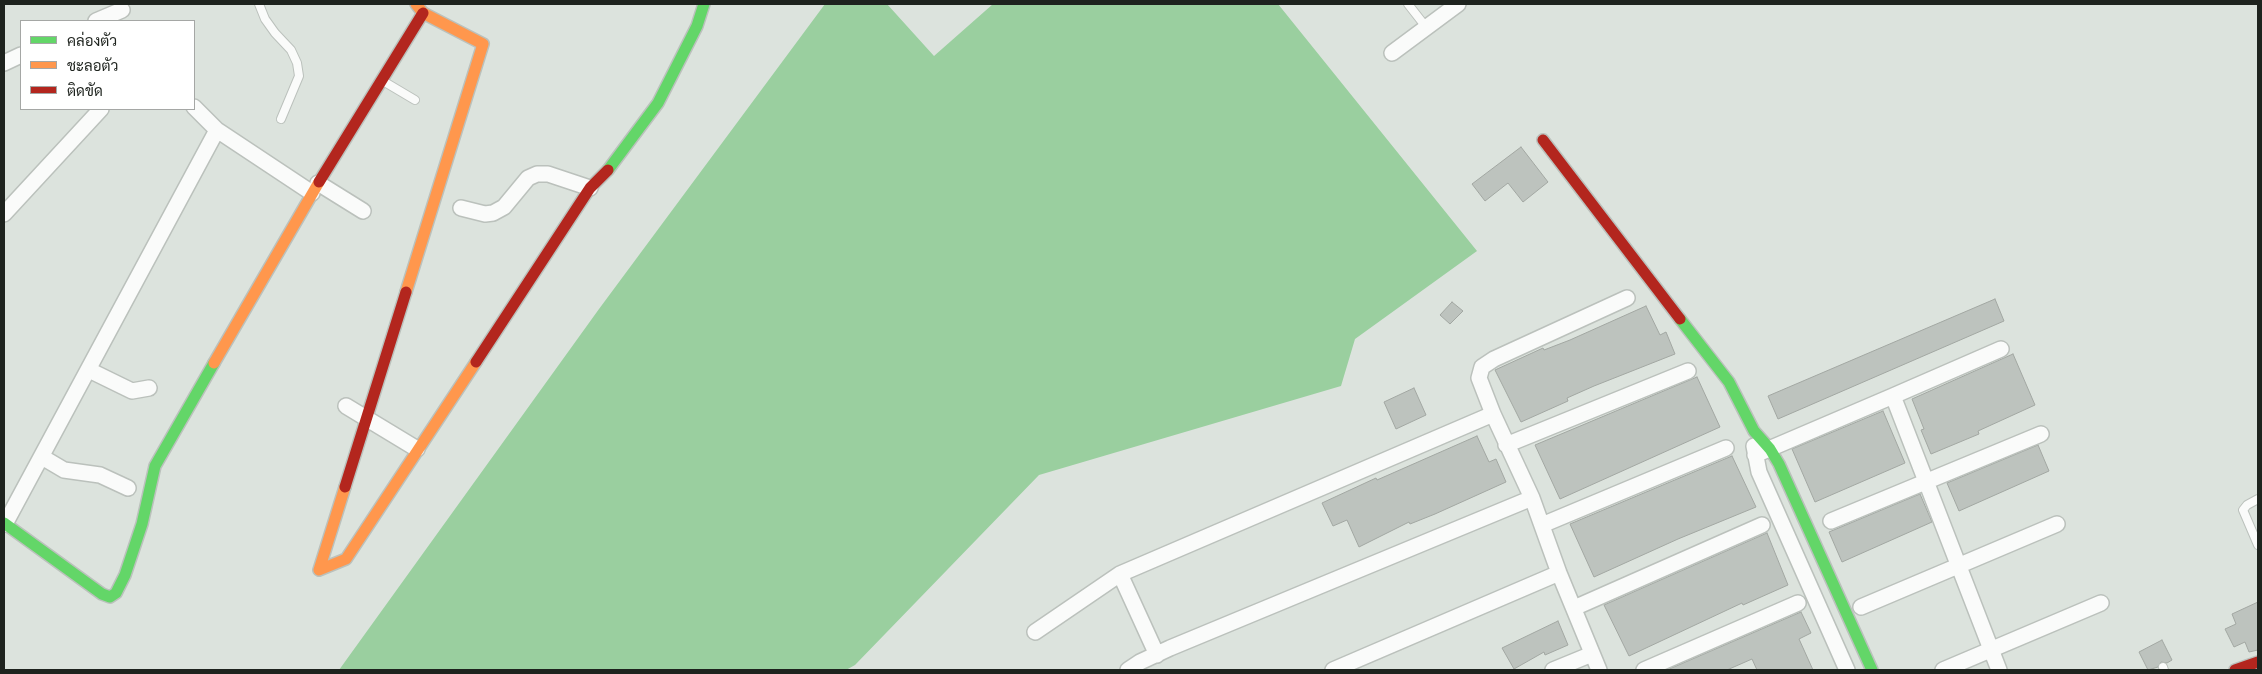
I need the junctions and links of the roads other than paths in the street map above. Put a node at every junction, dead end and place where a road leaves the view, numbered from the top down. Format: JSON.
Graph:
{"nodes":[{"id":1,"x":259,"y":4,"type":"edge"},
{"id":2,"x":416,"y":4,"type":"edge"},
{"id":3,"x":704,"y":4,"type":"edge"},
{"id":4,"x":1408,"y":4,"type":"edge"},
{"id":5,"x":1458,"y":4,"type":"edge"},
{"id":6,"x":123,"y":12,"type":"edge"},
{"id":7,"x":424,"y":13,"type":"junction"},
{"id":8,"x":99,"y":20,"type":"edge"},
{"id":9,"x":1426,"y":28,"type":"junction"},
{"id":10,"x":1392,"y":53,"type":"dead end"},
{"id":11,"x":20,"y":55,"type":"edge"},
{"id":12,"x":4,"y":63,"type":"edge"},
{"id":13,"x":381,"y":80,"type":"junction"},
{"id":14,"x":415,"y":100,"type":"dead end"},
{"id":15,"x":195,"y":108,"type":"edge"},
{"id":16,"x":100,"y":110,"type":"edge"},
{"id":17,"x":281,"y":119,"type":"dead end"},
{"id":18,"x":217,"y":130,"type":"junction"},
{"id":19,"x":1543,"y":140,"type":"dead end"},
{"id":20,"x":315,"y":188,"type":"junction"},
{"id":21,"x":590,"y":188,"type":"junction"},
{"id":22,"x":461,"y":208,"type":"dead end"},
{"id":23,"x":363,"y":211,"type":"dead end"},
{"id":24,"x":4,"y":214,"type":"edge"},
{"id":25,"x":1627,"y":298,"type":"dead end"},
{"id":26,"x":2001,"y":349,"type":"dead end"},
{"id":27,"x":89,"y":370,"type":"junction"},
{"id":28,"x":1688,"y":371,"type":"dead end"},
{"id":29,"x":149,"y":388,"type":"dead end"},
{"id":30,"x":1894,"y":396,"type":"junction"},
{"id":31,"x":346,"y":406,"type":"dead end"},
{"id":32,"x":1493,"y":414,"type":"junction"},
{"id":33,"x":366,"y":418,"type":"junction"},
{"id":34,"x":1754,"y":431,"type":"junction"},
{"id":35,"x":2041,"y":434,"type":"dead end"},
{"id":36,"x":1506,"y":445,"type":"junction"},
{"id":37,"x":1726,"y":448,"type":"dead end"},
{"id":38,"x":417,"y":449,"type":"junction"},
{"id":39,"x":1770,"y":449,"type":"junction"},
{"id":40,"x":1755,"y":455,"type":"junction"},
{"id":41,"x":42,"y":457,"type":"junction"},
{"id":42,"x":1926,"y":483,"type":"junction"},
{"id":43,"x":128,"y":488,"type":"dead end"},
{"id":44,"x":1532,"y":498,"type":"junction"},
{"id":45,"x":2258,"y":499,"type":"edge"},
{"id":46,"x":1830,"y":522,"type":"dead end"},
{"id":47,"x":5,"y":524,"type":"edge"},
{"id":48,"x":2056,"y":524,"type":"dead end"},
{"id":49,"x":1542,"y":525,"type":"junction"},
{"id":50,"x":1762,"y":525,"type":"dead end"},
{"id":51,"x":2258,"y":545,"type":"edge"},
{"id":52,"x":1823,"y":561,"type":"junction"},
{"id":53,"x":1959,"y":565,"type":"junction"},
{"id":54,"x":1802,"y":570,"type":"junction"},
{"id":55,"x":1120,"y":574,"type":"junction"},
{"id":56,"x":1559,"y":574,"type":"junction"},
{"id":57,"x":1798,"y":603,"type":"dead end"},
{"id":58,"x":2101,"y":603,"type":"dead end"},
{"id":59,"x":1861,"y":607,"type":"dead end"},
{"id":60,"x":1574,"y":608,"type":"junction"},
{"id":61,"x":1035,"y":632,"type":"dead end"},
{"id":62,"x":1992,"y":650,"type":"junction"},
{"id":63,"x":1157,"y":654,"type":"junction"},
{"id":64,"x":1592,"y":654,"type":"junction"},
{"id":65,"x":2258,"y":662,"type":"edge"},
{"id":66,"x":1128,"y":670,"type":"edge"},
{"id":67,"x":1333,"y":670,"type":"edge"},
{"id":68,"x":1553,"y":670,"type":"edge"},
{"id":69,"x":1600,"y":670,"type":"edge"},
{"id":70,"x":1644,"y":670,"type":"edge"},
{"id":71,"x":1847,"y":670,"type":"edge"},
{"id":72,"x":1872,"y":670,"type":"edge"},
{"id":73,"x":1943,"y":670,"type":"edge"},
{"id":74,"x":1999,"y":670,"type":"edge"},
{"id":75,"x":2234,"y":670,"type":"edge"}],
"edges":[{"from":1,"to":17,"type":"lane"},
{"from":2,"to":7,"type":"street"},
{"from":3,"to":21,"type":"street"},
{"from":4,"to":9,"type":"lane"},
{"from":5,"to":9,"type":"street"},
{"from":6,"to":8,"type":"street"},
{"from":7,"to":13,"type":"street"},
{"from":7,"to":33,"type":"street"},
{"from":9,"to":10,"type":"street"},
{"from":11,"to":12,"type":"street"},
{"from":13,"to":14,"type":"lane"},
{"from":13,"to":20,"type":"street"},
{"from":15,"to":18,"type":"street"},
{"from":16,"to":24,"type":"street"},
{"from":18,"to":20,"type":"street"},
{"from":18,"to":27,"type":"street"},
{"from":19,"to":34,"type":"street"},
{"from":20,"to":23,"type":"street"},
{"from":20,"to":47,"type":"street"},
{"from":21,"to":22,"type":"street"},
{"from":21,"to":38,"type":"street"},
{"from":25,"to":32,"type":"street"},
{"from":26,"to":30,"type":"street"},
{"from":27,"to":29,"type":"street"},
{"from":27,"to":41,"type":"street"},
{"from":28,"to":36,"type":"street"},
{"from":30,"to":39,"type":"street"},
{"from":30,"to":42,"type":"street"},
{"from":31,"to":33,"type":"street"},
{"from":32,"to":36,"type":"street"},
{"from":32,"to":55,"type":"street"},
{"from":33,"to":38,"type":"street"},
{"from":33,"to":38,"type":"street"},
{"from":34,"to":39,"type":"street"},
{"from":34,"to":40,"type":"street"},
{"from":35,"to":42,"type":"street"},
{"from":36,"to":44,"type":"street"},
{"from":37,"to":49,"type":"street"},
{"from":39,"to":40,"type":"street"},
{"from":39,"to":52,"type":"street"},
{"from":40,"to":54,"type":"street"},
{"from":41,"to":43,"type":"street"},
{"from":41,"to":47,"type":"street"},
{"from":42,"to":46,"type":"street"},
{"from":42,"to":53,"type":"street"},
{"from":44,"to":49,"type":"street"},
{"from":44,"to":63,"type":"street"},
{"from":45,"to":51,"type":"lane"},
{"from":48,"to":53,"type":"street"},
{"from":49,"to":56,"type":"street"},
{"from":50,"to":60,"type":"street"},
{"from":52,"to":54,"type":"street"},
{"from":52,"to":72,"type":"street"},
{"from":53,"to":59,"type":"street"},
{"from":53,"to":62,"type":"street"},
{"from":54,"to":71,"type":"street"},
{"from":55,"to":61,"type":"street"},
{"from":55,"to":63,"type":"street"},
{"from":56,"to":60,"type":"street"},
{"from":56,"to":67,"type":"street"},
{"from":57,"to":70,"type":"street"},
{"from":58,"to":62,"type":"street"},
{"from":60,"to":64,"type":"street"},
{"from":62,"to":73,"type":"street"},
{"from":62,"to":74,"type":"street"},
{"from":63,"to":66,"type":"street"},
{"from":64,"to":68,"type":"street"},
{"from":64,"to":69,"type":"street"},
{"from":65,"to":75,"type":"street"}]}
